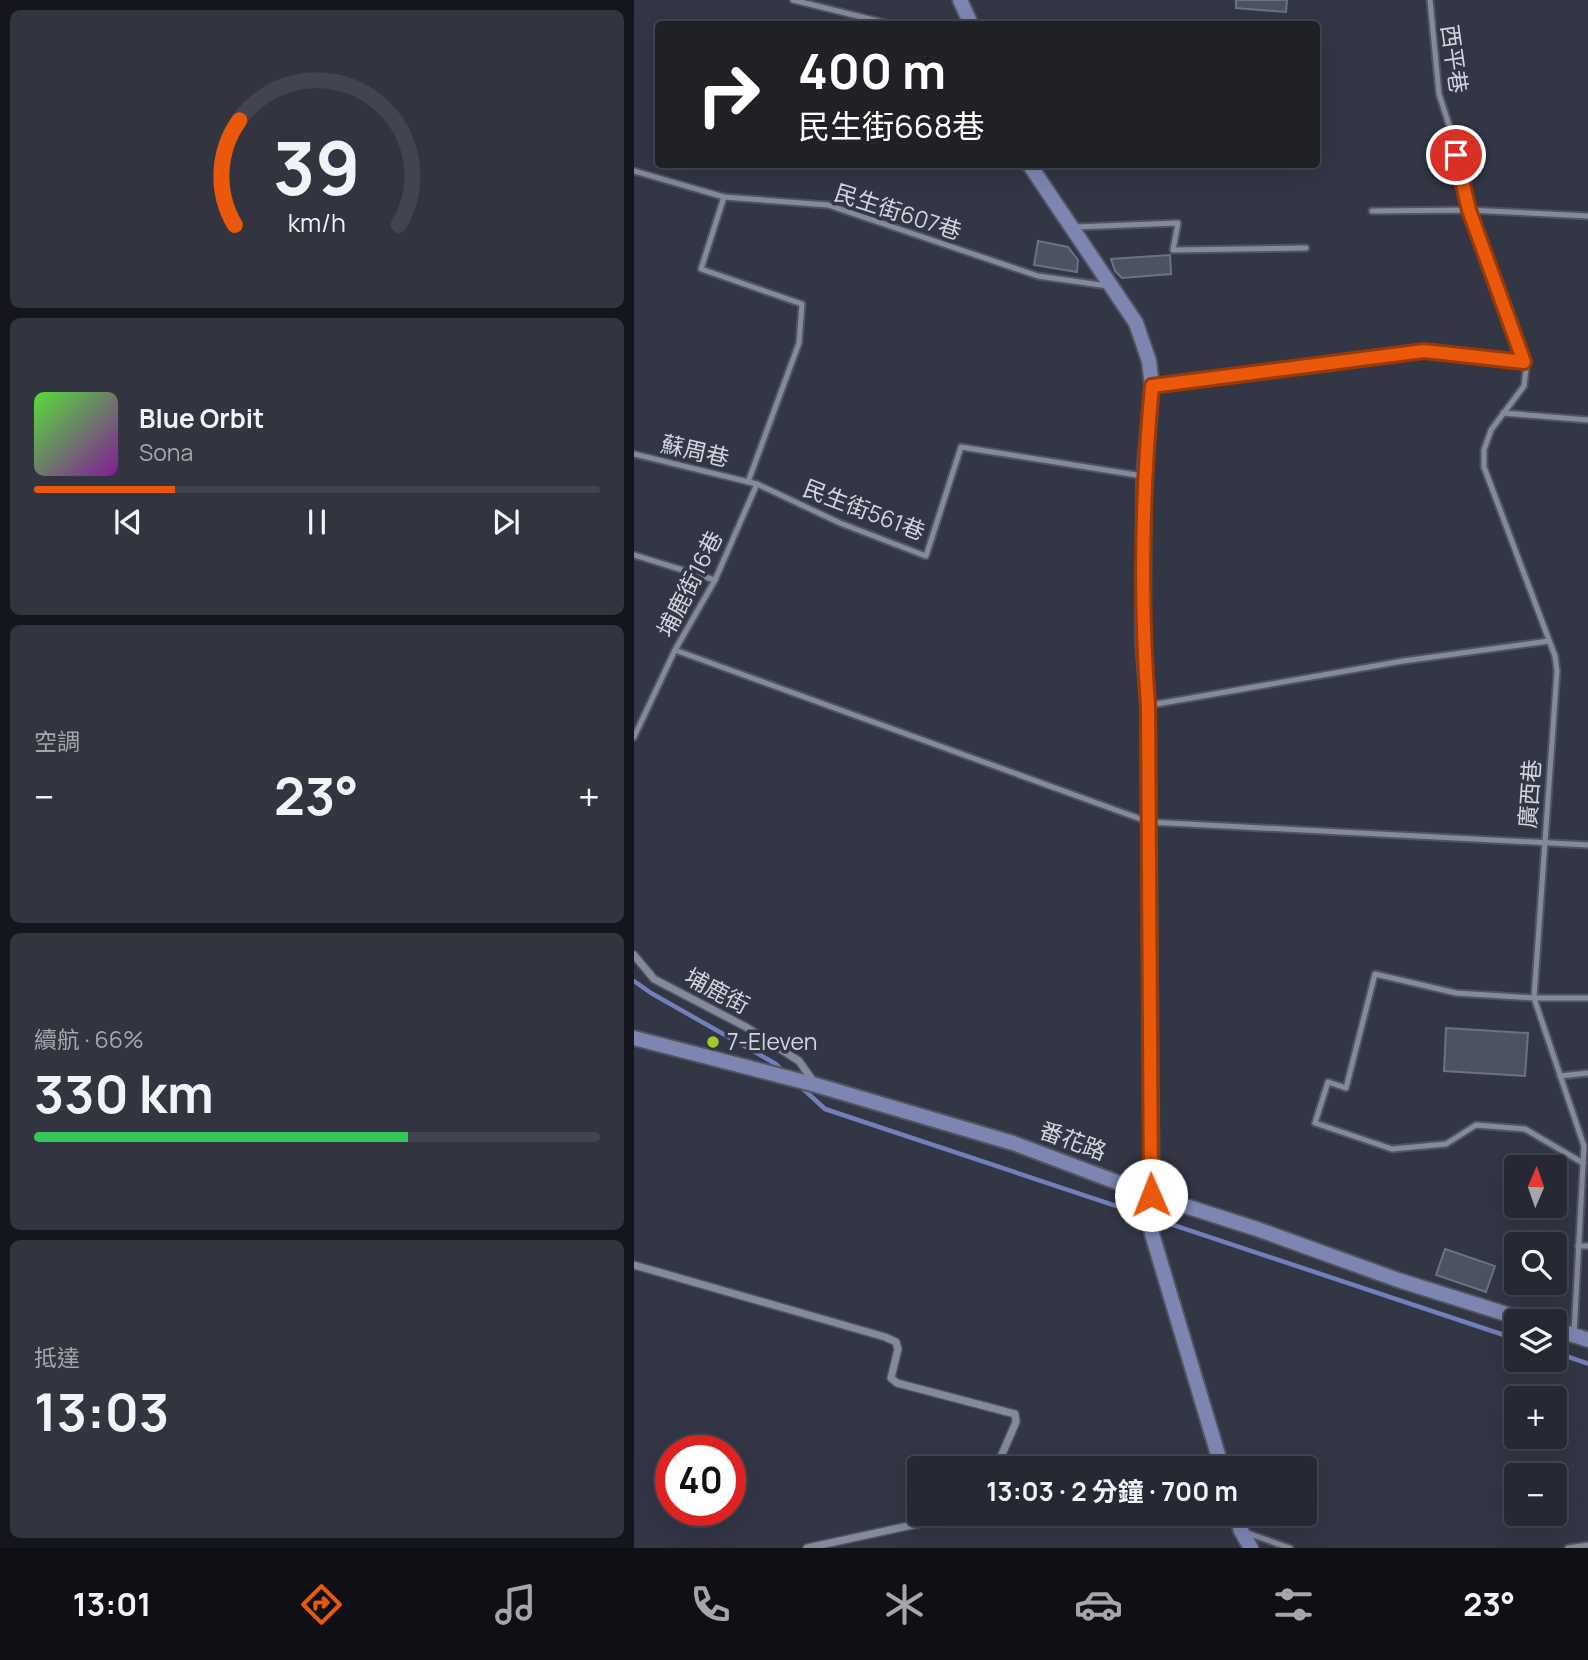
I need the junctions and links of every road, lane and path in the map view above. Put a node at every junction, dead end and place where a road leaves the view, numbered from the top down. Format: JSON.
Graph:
{"nodes":[{"id":1,"x":793,"y":0,"type":"edge"},
{"id":2,"x":960,"y":0,"type":"edge"},
{"id":3,"x":1430,"y":0,"type":"edge"},
{"id":4,"x":878,"y":21,"type":"edge"},
{"id":5,"x":970,"y":21,"type":"edge"},
{"id":6,"x":1032,"y":168,"type":"edge"},
{"id":7,"x":634,"y":171,"type":"edge"},
{"id":8,"x":724,"y":197,"type":"junction"},
{"id":9,"x":1469,"y":210,"type":"junction"},
{"id":10,"x":1372,"y":211,"type":"dead end"},
{"id":11,"x":1588,"y":216,"type":"edge"},
{"id":12,"x":1072,"y":227,"type":"junction"},
{"id":13,"x":1306,"y":248,"type":"dead end"},
{"id":14,"x":1109,"y":286,"type":"junction"},
{"id":15,"x":1524,"y":362,"type":"junction"},
{"id":16,"x":1152,"y":386,"type":"junction"},
{"id":17,"x":1503,"y":413,"type":"junction"},
{"id":18,"x":1588,"y":420,"type":"edge"},
{"id":19,"x":634,"y":454,"type":"edge"},
{"id":20,"x":1144,"y":476,"type":"junction"},
{"id":21,"x":748,"y":482,"type":"junction"},
{"id":22,"x":757,"y":484,"type":"junction"},
{"id":23,"x":634,"y":555,"type":"edge"},
{"id":24,"x":715,"y":580,"type":"junction"},
{"id":25,"x":1549,"y":641,"type":"junction"},
{"id":26,"x":675,"y":650,"type":"junction"},
{"id":27,"x":1148,"y":706,"type":"junction"},
{"id":28,"x":634,"y":737,"type":"edge"},
{"id":29,"x":1149,"y":822,"type":"junction"},
{"id":30,"x":1545,"y":843,"type":"junction"},
{"id":31,"x":1588,"y":845,"type":"edge"},
{"id":32,"x":634,"y":955,"type":"edge"},
{"id":33,"x":1534,"y":998,"type":"junction"},
{"id":34,"x":1588,"y":998,"type":"edge"},
{"id":35,"x":634,"y":1038,"type":"edge"},
{"id":36,"x":1588,"y":1073,"type":"edge"},
{"id":37,"x":1560,"y":1076,"type":"junction"},
{"id":38,"x":816,"y":1085,"type":"junction"},
{"id":39,"x":1583,"y":1163,"type":"junction"},
{"id":40,"x":1151,"y":1195,"type":"junction"},
{"id":41,"x":1578,"y":1246,"type":"junction"},
{"id":42,"x":1588,"y":1246,"type":"edge"},
{"id":43,"x":634,"y":1265,"type":"edge"},
{"id":44,"x":1504,"y":1313,"type":"edge"},
{"id":45,"x":1567,"y":1333,"type":"edge"},
{"id":46,"x":1574,"y":1335,"type":"junction"},
{"id":47,"x":1588,"y":1340,"type":"edge"},
{"id":48,"x":1001,"y":1456,"type":"edge"},
{"id":49,"x":1218,"y":1456,"type":"edge"},
{"id":50,"x":907,"y":1526,"type":"edge"},
{"id":51,"x":1240,"y":1526,"type":"edge"},
{"id":52,"x":1241,"y":1531,"type":"junction"},
{"id":53,"x":1588,"y":1545,"type":"edge"},
{"id":54,"x":807,"y":1548,"type":"edge"},
{"id":55,"x":1251,"y":1548,"type":"edge"},
{"id":56,"x":1290,"y":1548,"type":"edge"},
{"id":57,"x":1568,"y":1548,"type":"edge"}],
"edges":[{"from":1,"to":4,"type":"lane"},
{"from":2,"to":5,"type":"street"},
{"from":3,"to":9,"type":"lane","name":"西平巷"},
{"from":6,"to":12,"type":"street"},
{"from":7,"to":8,"type":"lane","name":"民生街607巷"},
{"from":8,"to":14,"type":"lane","name":"民生街607巷"},
{"from":8,"to":21,"type":"lane"},
{"from":9,"to":10,"type":"lane"},
{"from":9,"to":11,"type":"lane"},
{"from":9,"to":15,"type":"lane","name":"西平巷"},
{"from":12,"to":13,"type":"lane"},
{"from":12,"to":14,"type":"street"},
{"from":14,"to":16,"type":"street"},
{"from":15,"to":16,"type":"lane"},
{"from":15,"to":17,"type":"lane","name":"廣西巷"},
{"from":16,"to":20,"type":"street"},
{"from":17,"to":18,"type":"lane"},
{"from":17,"to":25,"type":"lane","name":"廣西巷"},
{"from":19,"to":21,"type":"lane","name":"蘇周巷"},
{"from":20,"to":22,"type":"lane","name":"民生街561巷"},
{"from":20,"to":27,"type":"street"},
{"from":21,"to":22,"type":"lane","name":"民生街561巷"},
{"from":22,"to":24,"type":"lane","name":"埔鹿街16巷"},
{"from":23,"to":24,"type":"lane"},
{"from":24,"to":26,"type":"lane","name":"埔鹿街16巷"},
{"from":25,"to":27,"type":"lane"},
{"from":25,"to":30,"type":"lane","name":"廣西巷"},
{"from":26,"to":28,"type":"lane","name":"埔鹿街16巷"},
{"from":26,"to":29,"type":"lane"},
{"from":27,"to":29,"type":"street"},
{"from":29,"to":30,"type":"lane"},
{"from":29,"to":40,"type":"street"},
{"from":30,"to":31,"type":"lane"},
{"from":30,"to":33,"type":"lane","name":"廣西巷"},
{"from":32,"to":38,"type":"street","name":"埔鹿街"},
{"from":33,"to":34,"type":"lane"},
{"from":33,"to":37,"type":"lane","name":"廣西巷"},
{"from":33,"to":39,"type":"lane"},
{"from":35,"to":38,"type":"street","name":"番花路"},
{"from":36,"to":37,"type":"lane"},
{"from":37,"to":39,"type":"lane","name":"廣西巷"},
{"from":38,"to":40,"type":"street","name":"番花路"},
{"from":39,"to":41,"type":"lane","name":"廣西巷"},
{"from":40,"to":44,"type":"street","name":"番花路"},
{"from":40,"to":49,"type":"street"},
{"from":41,"to":42,"type":"lane"},
{"from":41,"to":46,"type":"lane","name":"廣西巷"},
{"from":43,"to":48,"type":"street"},
{"from":45,"to":46,"type":"street"},
{"from":46,"to":47,"type":"street"},
{"from":50,"to":54,"type":"street"},
{"from":51,"to":52,"type":"street"},
{"from":52,"to":55,"type":"street"},
{"from":52,"to":56,"type":"lane"},
{"from":53,"to":57,"type":"lane"}]}
